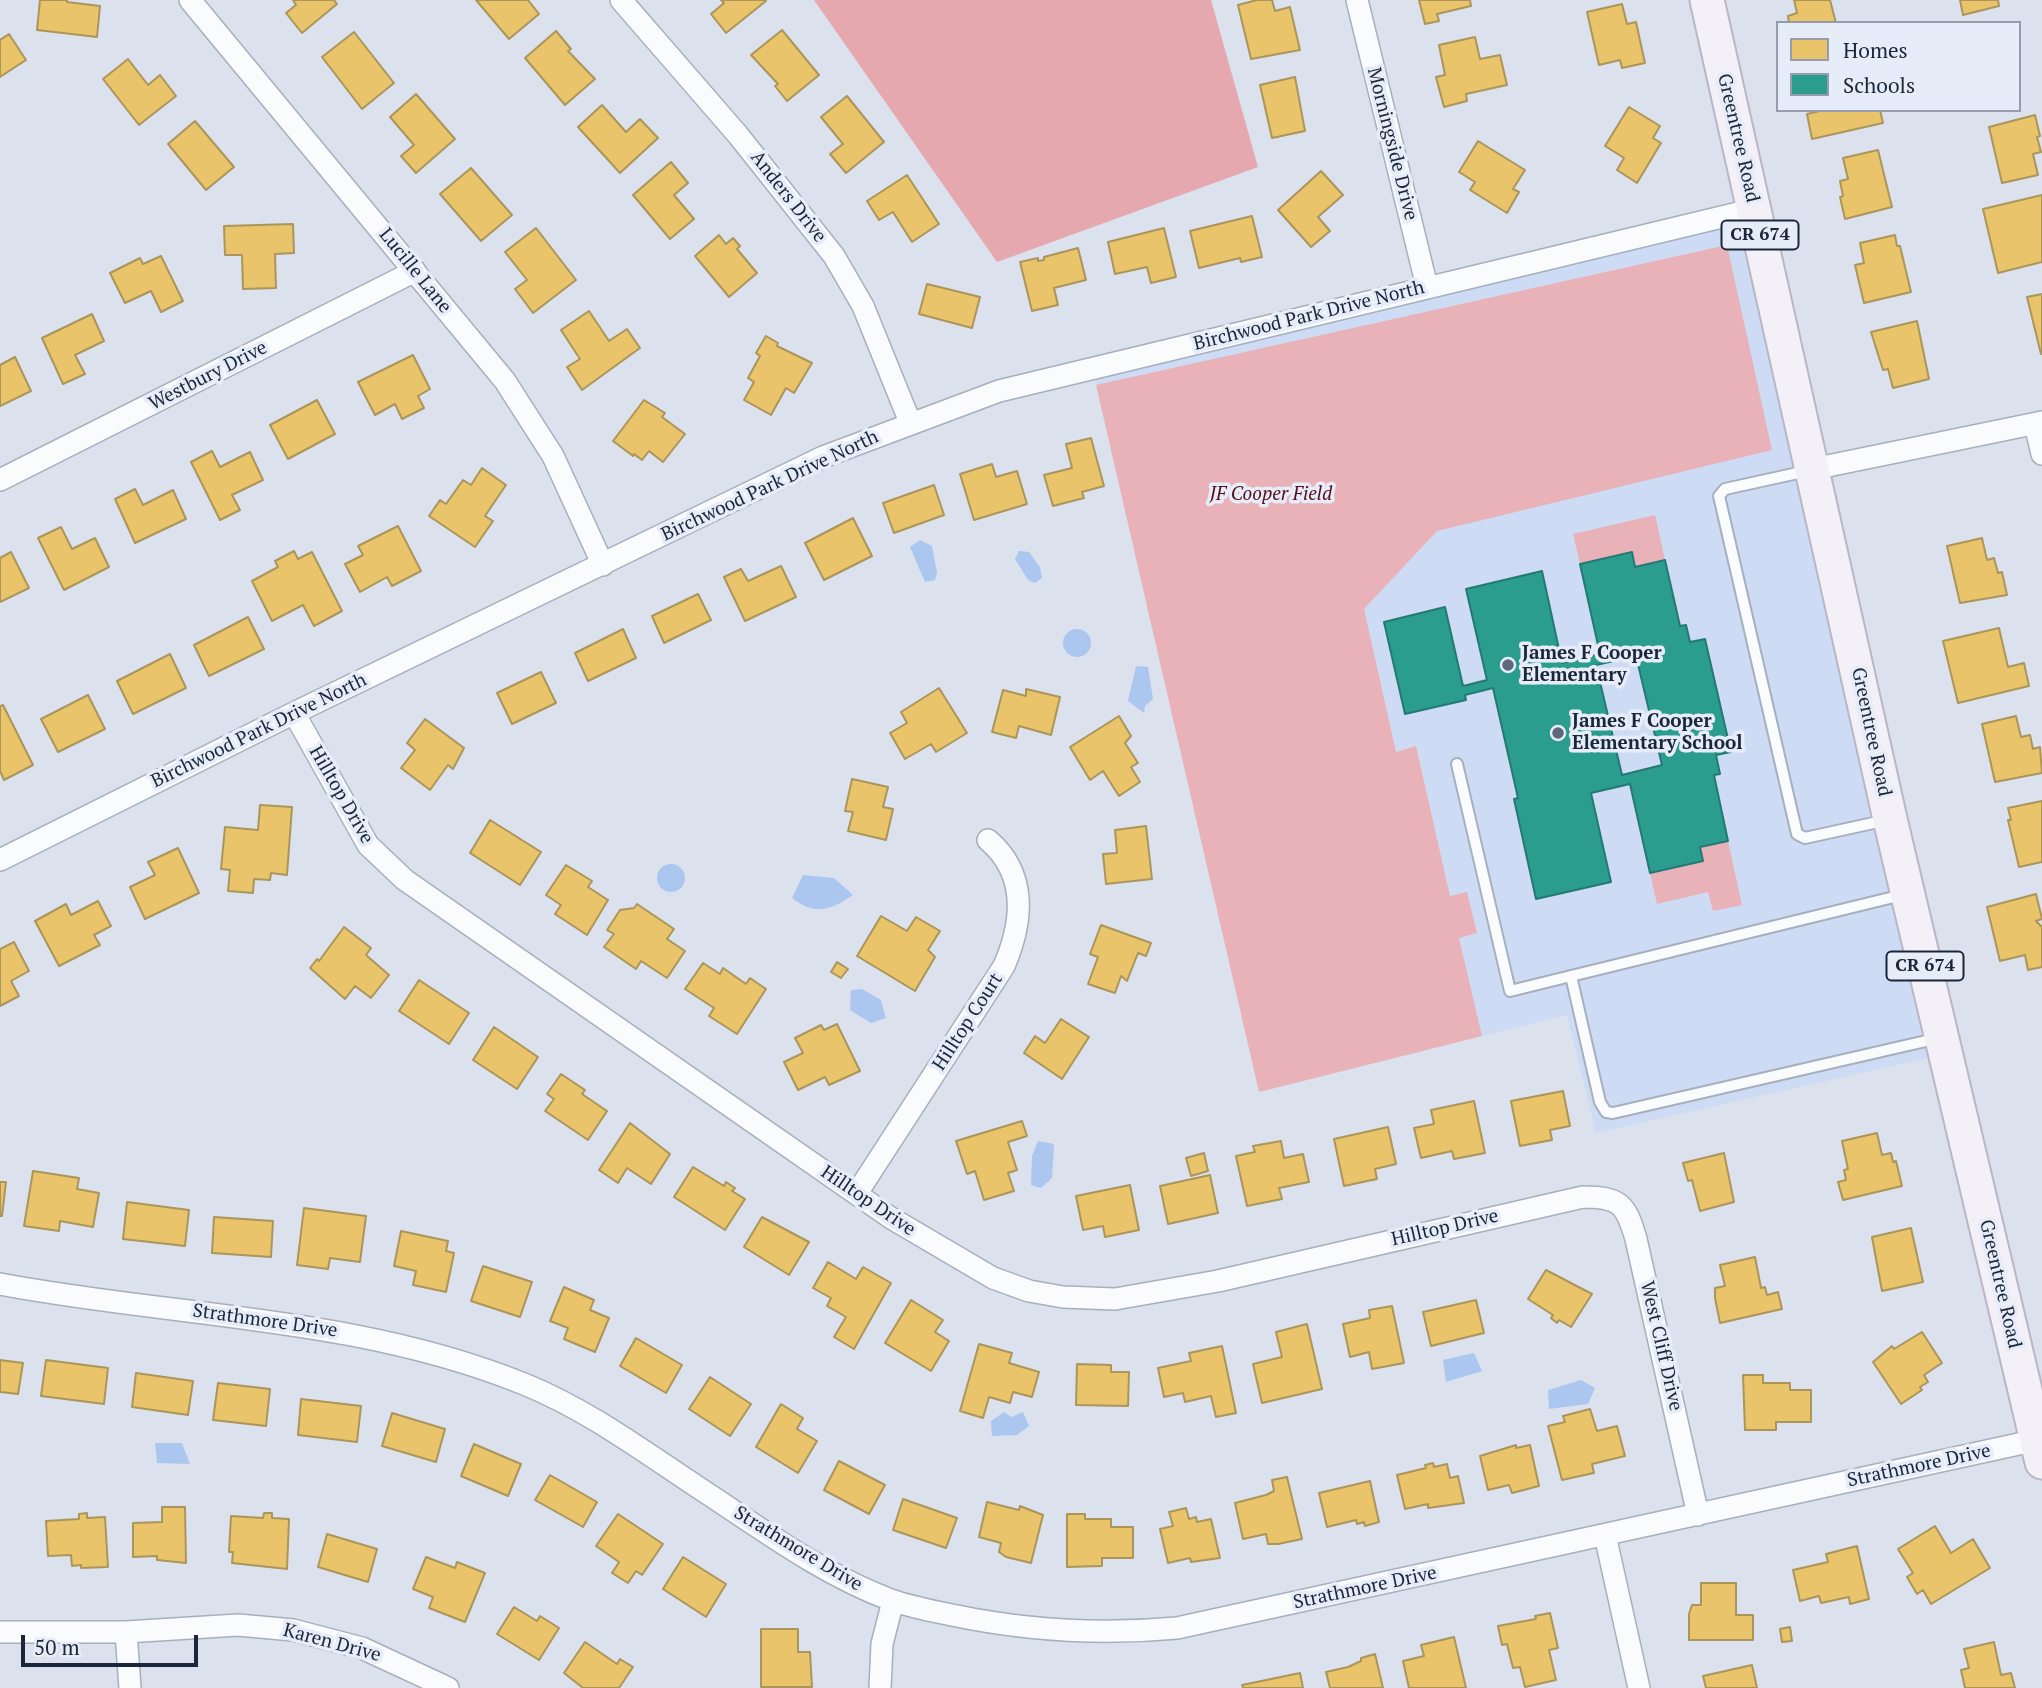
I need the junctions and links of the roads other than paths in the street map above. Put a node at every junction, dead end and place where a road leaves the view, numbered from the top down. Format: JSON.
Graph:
{"nodes":[{"id":1,"x":190,"y":0,"type":"edge"},
{"id":2,"x":621,"y":0,"type":"edge"},
{"id":3,"x":1357,"y":0,"type":"edge"},
{"id":4,"x":1707,"y":0,"type":"edge"},
{"id":5,"x":1755,"y":209,"type":"junction"},
{"id":6,"x":415,"y":271,"type":"junction"},
{"id":7,"x":1427,"y":287,"type":"junction"},
{"id":8,"x":910,"y":422,"type":"junction"},
{"id":9,"x":2039,"y":423,"type":"edge"},
{"id":10,"x":2042,"y":454,"type":"edge"},
{"id":11,"x":1813,"y":469,"type":"junction"},
{"id":12,"x":0,"y":480,"type":"edge"},
{"id":13,"x":603,"y":565,"type":"junction"},
{"id":14,"x":294,"y":713,"type":"junction"},
{"id":15,"x":1457,"y":764,"type":"dead end"},
{"id":16,"x":1890,"y":819,"type":"junction"},
{"id":17,"x":988,"y":840,"type":"dead end"},
{"id":18,"x":0,"y":860,"type":"edge"},
{"id":19,"x":1908,"y":894,"type":"junction"},
{"id":20,"x":1571,"y":976,"type":"junction"},
{"id":21,"x":1942,"y":1038,"type":"junction"},
{"id":22,"x":857,"y":1194,"type":"junction"},
{"id":23,"x":1599,"y":1197,"type":"joint"},
{"id":24,"x":0,"y":1284,"type":"edge"},
{"id":25,"x":2039,"y":1451,"type":"edge"},
{"id":26,"x":1699,"y":1515,"type":"junction"},
{"id":27,"x":1605,"y":1535,"type":"junction"},
{"id":28,"x":893,"y":1601,"type":"junction"},
{"id":29,"x":0,"y":1632,"type":"edge"},
{"id":30,"x":126,"y":1632,"type":"junction"},
{"id":31,"x":130,"y":1688,"type":"edge"},
{"id":32,"x":448,"y":1688,"type":"edge"},
{"id":33,"x":880,"y":1688,"type":"edge"},
{"id":34,"x":1639,"y":1688,"type":"edge"}],
"edges":[{"from":1,"to":6,"type":"street","name":"Lucille Lane"},
{"from":2,"to":8,"type":"street","name":"Anders Drive"},
{"from":3,"to":7,"type":"street","name":"Morningside Drive"},
{"from":4,"to":5,"type":"main road","name":"Greentree Road","number":"CR 674"},
{"from":5,"to":7,"type":"street","name":"Birchwood Park Drive North"},
{"from":5,"to":11,"type":"main road","name":"Greentree Road","number":"CR 674"},
{"from":6,"to":12,"type":"street","name":"Westbury Drive"},
{"from":6,"to":13,"type":"street","name":"Lucille Lane"},
{"from":7,"to":8,"type":"street","name":"Birchwood Park Drive North"},
{"from":8,"to":13,"type":"street","name":"Birchwood Park Drive North"},
{"from":9,"to":10,"type":"street"},
{"from":9,"to":11,"type":"street"},
{"from":11,"to":16,"type":"main road","name":"Greentree Road","number":"CR 674"},
{"from":11,"to":16,"type":"lane"},
{"from":13,"to":14,"type":"street","name":"Birchwood Park Drive North"},
{"from":14,"to":18,"type":"street","name":"Birchwood Park Drive North"},
{"from":14,"to":22,"type":"street","name":"Hilltop Drive"},
{"from":15,"to":20,"type":"lane"},
{"from":16,"to":19,"type":"main road","name":"Greentree Road","number":"CR 674"},
{"from":17,"to":22,"type":"street","name":"Hilltop Court"},
{"from":19,"to":20,"type":"lane"},
{"from":19,"to":21,"type":"main road","name":"Greentree Road","number":"CR 674"},
{"from":20,"to":21,"type":"lane"},
{"from":21,"to":25,"type":"main road","name":"Greentree Road","number":"CR 674"},
{"from":22,"to":23,"type":"street","name":"Hilltop Drive"},
{"from":23,"to":26,"type":"street","name":"West Cliff Drive"},
{"from":24,"to":28,"type":"street","name":"Strathmore Drive"},
{"from":25,"to":26,"type":"street","name":"Strathmore Drive"},
{"from":26,"to":27,"type":"street","name":"Strathmore Drive"},
{"from":27,"to":28,"type":"street","name":"Strathmore Drive"},
{"from":27,"to":34,"type":"street"},
{"from":28,"to":33,"type":"street"},
{"from":29,"to":30,"type":"street","name":"Karen Drive"},
{"from":30,"to":31,"type":"street"},
{"from":30,"to":32,"type":"street","name":"Karen Drive"}]}
